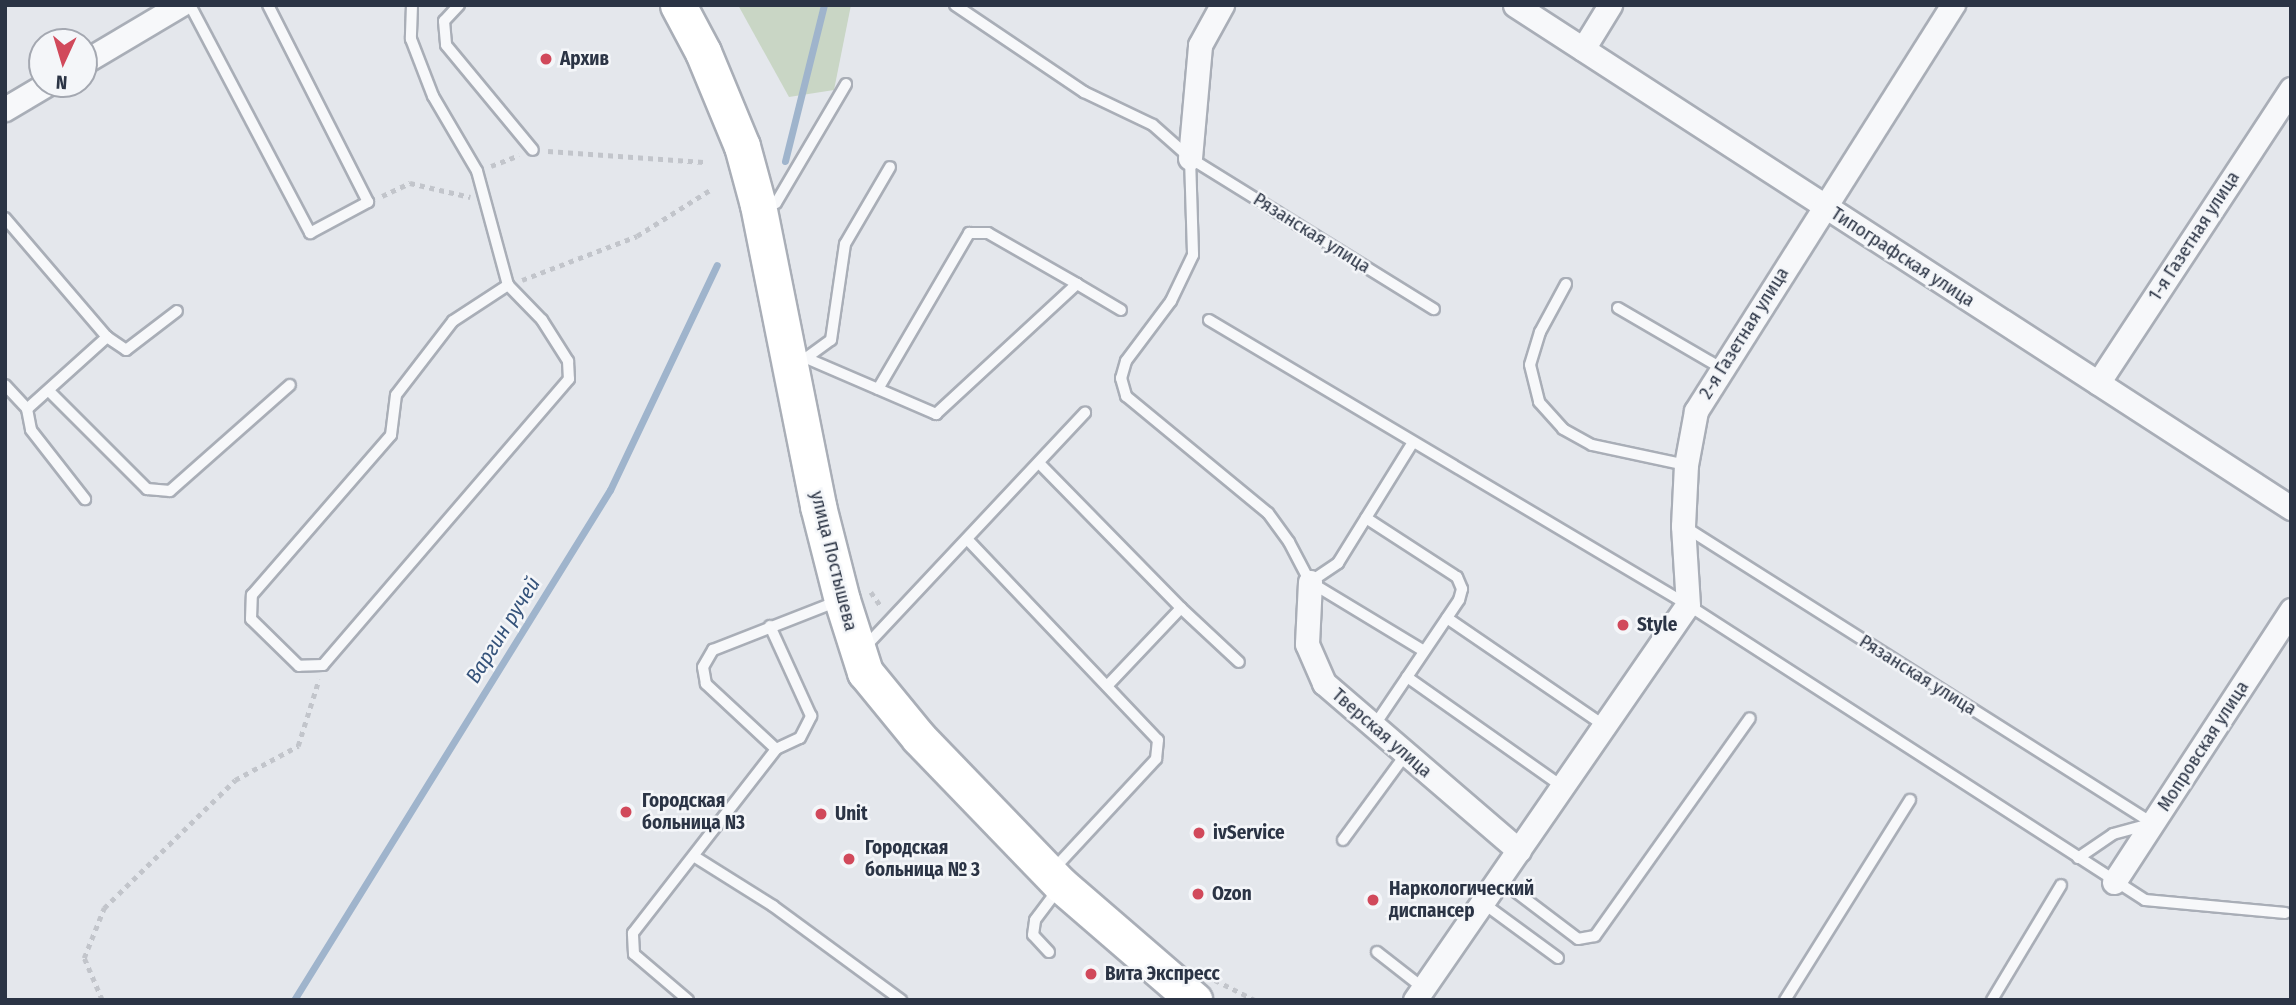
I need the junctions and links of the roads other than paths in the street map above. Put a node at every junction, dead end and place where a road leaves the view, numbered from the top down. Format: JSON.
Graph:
{"nodes":[{"id":1,"x":180,"y":5,"type":"edge"},
{"id":2,"x":190,"y":5,"type":"edge"},
{"id":3,"x":268,"y":5,"type":"edge"},
{"id":4,"x":412,"y":5,"type":"edge"},
{"id":5,"x":459,"y":5,"type":"edge"},
{"id":6,"x":678,"y":5,"type":"edge"},
{"id":7,"x":955,"y":5,"type":"edge"},
{"id":8,"x":1222,"y":5,"type":"edge"},
{"id":9,"x":1516,"y":5,"type":"edge"},
{"id":10,"x":1610,"y":5,"type":"edge"},
{"id":11,"x":1953,"y":5,"type":"edge"},
{"id":12,"x":1583,"y":49,"type":"junction"},
{"id":13,"x":98,"y":54,"type":"edge"},
{"id":14,"x":846,"y":84,"type":"dead end"},
{"id":15,"x":2291,"y":89,"type":"edge"},
{"id":16,"x":28,"y":95,"type":"edge"},
{"id":17,"x":5,"y":108,"type":"edge"},
{"id":18,"x":533,"y":150,"type":"road end"},
{"id":19,"x":1191,"y":158,"type":"junction"},
{"id":20,"x":890,"y":167,"type":"dead end"},
{"id":21,"x":758,"y":205,"type":"junction"},
{"id":22,"x":1824,"y":206,"type":"junction"},
{"id":23,"x":5,"y":218,"type":"edge"},
{"id":24,"x":1077,"y":284,"type":"junction"},
{"id":25,"x":1566,"y":284,"type":"dead end"},
{"id":26,"x":509,"y":285,"type":"junction"},
{"id":27,"x":1618,"y":308,"type":"dead end"},
{"id":28,"x":1434,"y":309,"type":"dead end"},
{"id":29,"x":1121,"y":310,"type":"dead end"},
{"id":30,"x":177,"y":311,"type":"dead end"},
{"id":31,"x":1209,"y":320,"type":"dead end"},
{"id":32,"x":107,"y":337,"type":"junction"},
{"id":33,"x":798,"y":359,"type":"junction"},
{"id":34,"x":1721,"y":368,"type":"junction"},
{"id":35,"x":2098,"y":383,"type":"junction"},
{"id":36,"x":5,"y":385,"type":"edge"},
{"id":37,"x":290,"y":385,"type":"dead end"},
{"id":38,"x":878,"y":389,"type":"junction"},
{"id":39,"x":49,"y":391,"type":"junction"},
{"id":40,"x":27,"y":409,"type":"junction"},
{"id":41,"x":1085,"y":413,"type":"dead end"},
{"id":42,"x":1413,"y":442,"type":"junction"},
{"id":43,"x":1040,"y":464,"type":"junction"},
{"id":44,"x":1686,"y":465,"type":"junction"},
{"id":45,"x":85,"y":499,"type":"dead end"},
{"id":46,"x":2291,"y":508,"type":"edge"},
{"id":47,"x":1366,"y":518,"type":"junction"},
{"id":48,"x":1683,"y":526,"type":"junction"},
{"id":49,"x":967,"y":539,"type":"junction"},
{"id":50,"x":1310,"y":582,"type":"junction"},
{"id":51,"x":842,"y":600,"type":"junction"},
{"id":52,"x":1688,"y":605,"type":"junction"},
{"id":53,"x":1181,"y":608,"type":"junction"},
{"id":54,"x":2291,"y":610,"type":"edge"},
{"id":55,"x":1447,"y":618,"type":"junction"},
{"id":56,"x":770,"y":626,"type":"junction"},
{"id":57,"x":1424,"y":651,"type":"junction"},
{"id":58,"x":858,"y":655,"type":"junction"},
{"id":59,"x":1239,"y":662,"type":"dead end"},
{"id":60,"x":1407,"y":677,"type":"junction"},
{"id":61,"x":1108,"y":685,"type":"junction"},
{"id":62,"x":1750,"y":718,"type":"dead end"},
{"id":63,"x":1374,"y":726,"type":"junction"},
{"id":64,"x":1605,"y":726,"type":"junction"},
{"id":65,"x":776,"y":749,"type":"junction"},
{"id":66,"x":1406,"y":754,"type":"junction"},
{"id":67,"x":1563,"y":787,"type":"junction"},
{"id":68,"x":1910,"y":800,"type":"dead end"},
{"id":69,"x":2152,"y":823,"type":"junction"},
{"id":70,"x":1343,"y":840,"type":"dead end"},
{"id":71,"x":1519,"y":851,"type":"junction"},
{"id":72,"x":695,"y":857,"type":"junction"},
{"id":73,"x":2078,"y":858,"type":"junction"},
{"id":74,"x":1056,"y":879,"type":"junction"},
{"id":75,"x":1499,"y":879,"type":"junction"},
{"id":76,"x":2115,"y":882,"type":"junction"},
{"id":77,"x":2061,"y":885,"type":"dead end"},
{"id":78,"x":1483,"y":903,"type":"junction"},
{"id":79,"x":2285,"y":913,"type":"dead end"},
{"id":80,"x":1049,"y":952,"type":"dead end"},
{"id":81,"x":1377,"y":952,"type":"dead end"},
{"id":82,"x":1558,"y":958,"type":"dead end"},
{"id":83,"x":1419,"y":994,"type":"edge"},
{"id":84,"x":688,"y":1000,"type":"edge"},
{"id":85,"x":901,"y":1000,"type":"edge"},
{"id":86,"x":1194,"y":1000,"type":"edge"},
{"id":87,"x":1785,"y":1000,"type":"edge"},
{"id":88,"x":1992,"y":1000,"type":"edge"}],
"edges":[{"from":1,"to":13,"type":"street"},
{"from":2,"to":3,"type":"lane"},
{"from":4,"to":26,"type":"lane"},
{"from":5,"to":18,"type":"lane"},
{"from":6,"to":21,"type":"main road","name":"улица Постышева"},
{"from":7,"to":19,"type":"lane","name":"Рязанская улица"},
{"from":8,"to":19,"type":"street"},
{"from":9,"to":12,"type":"street","name":"Типографская улица"},
{"from":10,"to":12,"type":"street"},
{"from":11,"to":22,"type":"street","name":"2-я Газетная улица"},
{"from":12,"to":22,"type":"street","name":"Типографская улица"},
{"from":14,"to":21,"type":"lane"},
{"from":15,"to":35,"type":"street","name":"1-я Газетная улица"},
{"from":16,"to":17,"type":"street"},
{"from":19,"to":28,"type":"lane","name":"Рязанская улица"},
{"from":19,"to":50,"type":"lane"},
{"from":20,"to":33,"type":"lane"},
{"from":21,"to":33,"type":"main road","name":"улица Постышева"},
{"from":22,"to":34,"type":"street","name":"2-я Газетная улица"},
{"from":22,"to":35,"type":"street","name":"Типографская улица"},
{"from":23,"to":32,"type":"lane"},
{"from":24,"to":29,"type":"lane"},
{"from":24,"to":38,"type":"lane"},
{"from":24,"to":38,"type":"lane"},
{"from":25,"to":44,"type":"lane"},
{"from":26,"to":26,"type":"lane"},
{"from":27,"to":34,"type":"lane"},
{"from":30,"to":32,"type":"lane"},
{"from":31,"to":42,"type":"lane"},
{"from":32,"to":39,"type":"lane"},
{"from":33,"to":38,"type":"lane"},
{"from":33,"to":51,"type":"main road","name":"улица Постышева"},
{"from":34,"to":44,"type":"street","name":"2-я Газетная улица"},
{"from":35,"to":46,"type":"street","name":"Типографская улица"},
{"from":36,"to":40,"type":"lane"},
{"from":37,"to":39,"type":"lane"},
{"from":39,"to":40,"type":"lane"},
{"from":40,"to":45,"type":"lane"},
{"from":41,"to":43,"type":"lane"},
{"from":42,"to":47,"type":"lane"},
{"from":42,"to":52,"type":"lane"},
{"from":43,"to":49,"type":"lane"},
{"from":43,"to":53,"type":"lane"},
{"from":44,"to":48,"type":"street","name":"2-я Газетная улица"},
{"from":47,"to":50,"type":"lane"},
{"from":47,"to":55,"type":"lane"},
{"from":48,"to":52,"type":"street","name":"2-я Газетная улица"},
{"from":48,"to":69,"type":"lane","name":"Рязанская улица"},
{"from":49,"to":58,"type":"lane"},
{"from":49,"to":61,"type":"lane"},
{"from":50,"to":57,"type":"lane"},
{"from":50,"to":63,"type":"street","name":"Тверская улица"},
{"from":51,"to":56,"type":"lane"},
{"from":51,"to":58,"type":"main road","name":"улица Постышева"},
{"from":52,"to":64,"type":"street"},
{"from":52,"to":73,"type":"lane"},
{"from":53,"to":59,"type":"lane"},
{"from":53,"to":61,"type":"lane"},
{"from":54,"to":69,"type":"street","name":"Мопровская улица"},
{"from":55,"to":57,"type":"lane"},
{"from":55,"to":64,"type":"lane"},
{"from":56,"to":65,"type":"lane"},
{"from":56,"to":65,"type":"lane"},
{"from":57,"to":60,"type":"lane"},
{"from":58,"to":74,"type":"main road","name":"улица Постышева"},
{"from":60,"to":63,"type":"lane"},
{"from":60,"to":67,"type":"lane"},
{"from":61,"to":74,"type":"lane"},
{"from":62,"to":75,"type":"lane"},
{"from":63,"to":66,"type":"street","name":"Тверская улица"},
{"from":64,"to":67,"type":"street"},
{"from":65,"to":72,"type":"lane"},
{"from":66,"to":70,"type":"lane"},
{"from":66,"to":71,"type":"street","name":"Тверская улица"},
{"from":67,"to":71,"type":"street"},
{"from":68,"to":87,"type":"lane"},
{"from":69,"to":73,"type":"lane"},
{"from":69,"to":76,"type":"street","name":"Мопровская улица"},
{"from":71,"to":75,"type":"street"},
{"from":72,"to":84,"type":"lane"},
{"from":72,"to":85,"type":"lane"},
{"from":73,"to":76,"type":"lane"},
{"from":74,"to":80,"type":"lane"},
{"from":74,"to":86,"type":"main road","name":"улица Постышева"},
{"from":75,"to":78,"type":"street"},
{"from":76,"to":79,"type":"lane"},
{"from":77,"to":88,"type":"lane"},
{"from":78,"to":82,"type":"lane"},
{"from":78,"to":83,"type":"street"},
{"from":81,"to":83,"type":"lane"}]}
